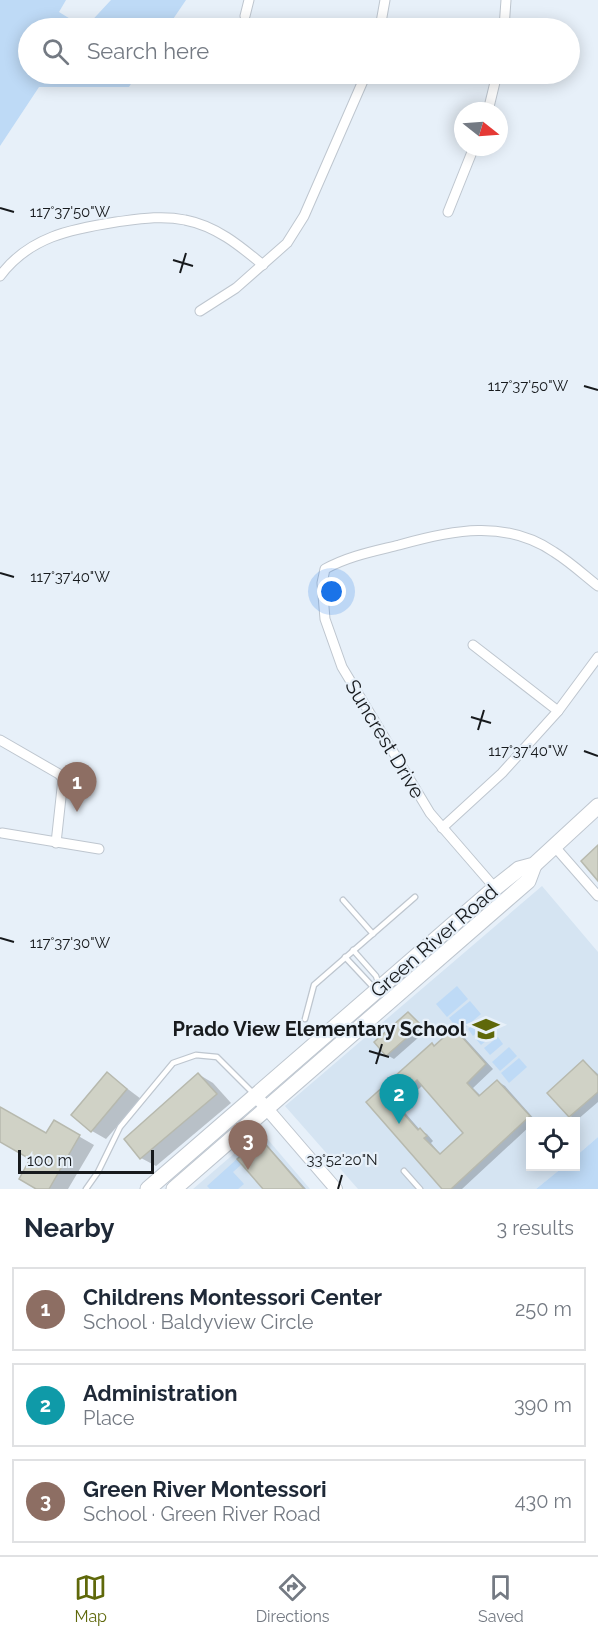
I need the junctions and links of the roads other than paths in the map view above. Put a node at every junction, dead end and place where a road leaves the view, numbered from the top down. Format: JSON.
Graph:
{"nodes":[{"id":1,"x":249,"y":0,"type":"edge"},
{"id":2,"x":385,"y":0,"type":"edge"},
{"id":3,"x":506,"y":0,"type":"edge"},
{"id":4,"x":245,"y":16,"type":"dead end"},
{"id":5,"x":382,"y":18,"type":"edge"},
{"id":6,"x":505,"y":18,"type":"edge"},
{"id":7,"x":362,"y":84,"type":"edge"},
{"id":8,"x":495,"y":84,"type":"edge"},
{"id":9,"x":490,"y":102,"type":"edge"},
{"id":10,"x":470,"y":156,"type":"edge"},
{"id":11,"x":448,"y":212,"type":"dead end"},
{"id":12,"x":263,"y":265,"type":"junction"},
{"id":13,"x":0,"y":276,"type":"edge"},
{"id":14,"x":200,"y":311,"type":"dead end"},
{"id":15,"x":598,"y":586,"type":"edge"},
{"id":16,"x":473,"y":645,"type":"dead end"},
{"id":17,"x":598,"y":657,"type":"edge"},
{"id":18,"x":558,"y":711,"type":"junction"},
{"id":19,"x":0,"y":740,"type":"edge"},
{"id":20,"x":598,"y":806,"type":"edge"},
{"id":21,"x":442,"y":828,"type":"junction"},
{"id":22,"x":2,"y":833,"type":"dead end"},
{"id":23,"x":56,"y":843,"type":"junction"},
{"id":24,"x":555,"y":847,"type":"junction"},
{"id":25,"x":99,"y":849,"type":"dead end"},
{"id":26,"x":534,"y":865,"type":"junction"},
{"id":27,"x":495,"y":888,"type":"junction"},
{"id":28,"x":597,"y":896,"type":"edge"},
{"id":29,"x":415,"y":897,"type":"dead end"},
{"id":30,"x":343,"y":900,"type":"dead end"},
{"id":31,"x":488,"y":916,"type":"junction"},
{"id":32,"x":373,"y":934,"type":"junction"},
{"id":33,"x":353,"y":950,"type":"junction"},
{"id":34,"x":345,"y":957,"type":"junction"},
{"id":35,"x":378,"y":989,"type":"junction"},
{"id":36,"x":381,"y":1008,"type":"junction"},
{"id":37,"x":304,"y":1019,"type":"dead end"},
{"id":38,"x":255,"y":1096,"type":"junction"},
{"id":39,"x":266,"y":1108,"type":"junction"},
{"id":40,"x":404,"y":1171,"type":"dead end"},
{"id":41,"x":86,"y":1189,"type":"edge"},
{"id":42,"x":148,"y":1189,"type":"edge"},
{"id":43,"x":174,"y":1189,"type":"edge"},
{"id":44,"x":336,"y":1189,"type":"edge"},
{"id":45,"x":420,"y":1189,"type":"edge"}],
"edges":[{"from":1,"to":4,"type":"street"},
{"from":2,"to":5,"type":"street"},
{"from":3,"to":6,"type":"street"},
{"from":7,"to":12,"type":"street"},
{"from":8,"to":9,"type":"street"},
{"from":10,"to":11,"type":"street"},
{"from":12,"to":13,"type":"street"},
{"from":12,"to":14,"type":"street"},
{"from":15,"to":21,"type":"street","name":"Suncrest Drive"},
{"from":16,"to":18,"type":"street"},
{"from":17,"to":18,"type":"street"},
{"from":18,"to":21,"type":"street"},
{"from":19,"to":23,"type":"street"},
{"from":20,"to":24,"type":"main road","name":"Green River Road"},
{"from":21,"to":27,"type":"street","name":"Suncrest Drive"},
{"from":22,"to":23,"type":"street"},
{"from":23,"to":25,"type":"street"},
{"from":24,"to":26,"type":"main road","name":"Green River Road"},
{"from":24,"to":28,"type":"street"},
{"from":26,"to":27,"type":"main road","name":"Green River Road"},
{"from":26,"to":31,"type":"main road","name":"Green River Road"},
{"from":27,"to":31,"type":"main road"},
{"from":27,"to":35,"type":"main road","name":"Green River Road"},
{"from":29,"to":32,"type":"lane"},
{"from":30,"to":32,"type":"lane"},
{"from":31,"to":36,"type":"main road","name":"Green River Road"},
{"from":32,"to":33,"type":"lane"},
{"from":33,"to":34,"type":"lane"},
{"from":33,"to":35,"type":"lane"},
{"from":34,"to":35,"type":"lane"},
{"from":34,"to":37,"type":"lane"},
{"from":35,"to":36,"type":"main road"},
{"from":35,"to":38,"type":"main road","name":"Green River Road"},
{"from":36,"to":39,"type":"main road","name":"Green River Road"},
{"from":38,"to":39,"type":"street"},
{"from":38,"to":41,"type":"lane"},
{"from":38,"to":42,"type":"main road","name":"Green River Road"},
{"from":39,"to":43,"type":"main road","name":"Green River Road"},
{"from":39,"to":44,"type":"street"},
{"from":40,"to":45,"type":"lane"}]}
